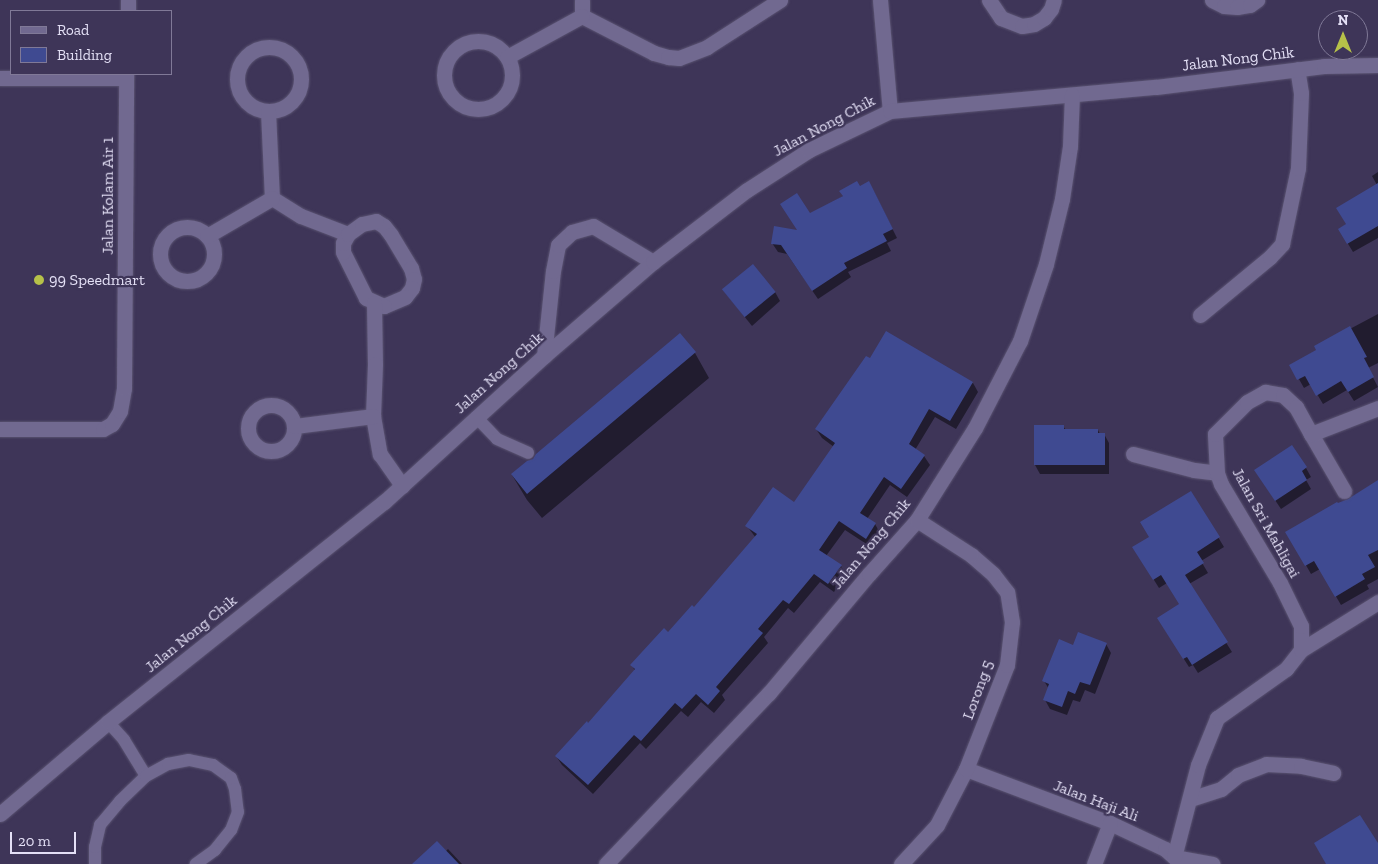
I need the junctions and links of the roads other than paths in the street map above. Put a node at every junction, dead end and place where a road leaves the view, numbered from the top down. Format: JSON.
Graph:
{"nodes":[{"id":1,"x":582,"y":0,"type":"edge"},
{"id":2,"x":780,"y":0,"type":"edge"},
{"id":3,"x":880,"y":0,"type":"edge"},
{"id":4,"x":989,"y":0,"type":"edge"},
{"id":5,"x":1054,"y":0,"type":"edge"},
{"id":6,"x":1212,"y":0,"type":"edge"},
{"id":7,"x":1257,"y":0,"type":"edge"},
{"id":8,"x":582,"y":16,"type":"junction"},
{"id":9,"x":508,"y":57,"type":"junction"},
{"id":10,"x":1378,"y":65,"type":"edge"},
{"id":11,"x":1297,"y":69,"type":"junction"},
{"id":12,"x":126,"y":76,"type":"edge"},
{"id":13,"x":0,"y":78,"type":"edge"},
{"id":14,"x":1072,"y":95,"type":"junction"},
{"id":15,"x":268,"y":112,"type":"junction"},
{"id":16,"x":890,"y":112,"type":"junction"},
{"id":17,"x":272,"y":198,"type":"junction"},
{"id":18,"x":348,"y":234,"type":"junction"},
{"id":19,"x":208,"y":236,"type":"dead end"},
{"id":20,"x":652,"y":262,"type":"junction"},
{"id":21,"x":374,"y":303,"type":"junction"},
{"id":22,"x":1200,"y":315,"type":"dead end"},
{"id":23,"x":544,"y":356,"type":"junction"},
{"id":24,"x":1378,"y":408,"type":"edge"},
{"id":25,"x":373,"y":416,"type":"junction"},
{"id":26,"x":476,"y":417,"type":"junction"},
{"id":27,"x":295,"y":426,"type":"dead end"},
{"id":28,"x":4,"y":427,"type":"edge"},
{"id":29,"x":1310,"y":434,"type":"junction"},
{"id":30,"x":528,"y":453,"type":"dead end"},
{"id":31,"x":1133,"y":454,"type":"dead end"},
{"id":32,"x":1216,"y":473,"type":"junction"},
{"id":33,"x":402,"y":486,"type":"junction"},
{"id":34,"x":1344,"y":491,"type":"dead end"},
{"id":35,"x":917,"y":520,"type":"junction"},
{"id":36,"x":1378,"y":602,"type":"edge"},
{"id":37,"x":1301,"y":650,"type":"junction"},
{"id":38,"x":108,"y":722,"type":"junction"},
{"id":39,"x":966,"y":769,"type":"junction"},
{"id":40,"x":1333,"y":773,"type":"dead end"},
{"id":41,"x":146,"y":776,"type":"junction"},
{"id":42,"x":1190,"y":799,"type":"junction"},
{"id":43,"x":3,"y":808,"type":"edge"},
{"id":44,"x":1110,"y":823,"type":"junction"},
{"id":45,"x":1174,"y":857,"type":"junction"},
{"id":46,"x":95,"y":864,"type":"edge"},
{"id":47,"x":196,"y":864,"type":"edge"},
{"id":48,"x":606,"y":864,"type":"edge"},
{"id":49,"x":901,"y":864,"type":"edge"},
{"id":50,"x":1094,"y":864,"type":"edge"},
{"id":51,"x":1212,"y":864,"type":"edge"}],
"edges":[{"from":1,"to":8,"type":"street"},
{"from":2,"to":8,"type":"street"},
{"from":3,"to":16,"type":"street"},
{"from":4,"to":5,"type":"street"},
{"from":6,"to":7,"type":"street"},
{"from":8,"to":9,"type":"street"},
{"from":9,"to":9,"type":"street"},
{"from":10,"to":11,"type":"street","name":"Jalan Nong Chik"},
{"from":11,"to":14,"type":"street","name":"Jalan Nong Chik"},
{"from":11,"to":22,"type":"street"},
{"from":12,"to":13,"type":"street"},
{"from":12,"to":28,"type":"street","name":"Jalan Kolam Air 1"},
{"from":14,"to":16,"type":"street","name":"Jalan Nong Chik"},
{"from":14,"to":35,"type":"street","name":"Jalan Nong Chik"},
{"from":15,"to":15,"type":"street"},
{"from":15,"to":17,"type":"street"},
{"from":16,"to":20,"type":"street","name":"Jalan Nong Chik"},
{"from":17,"to":18,"type":"street"},
{"from":17,"to":19,"type":"street"},
{"from":18,"to":21,"type":"street"},
{"from":18,"to":21,"type":"street"},
{"from":20,"to":23,"type":"street","name":"Jalan Nong Chik"},
{"from":20,"to":23,"type":"street"},
{"from":21,"to":25,"type":"street"},
{"from":23,"to":26,"type":"street","name":"Jalan Nong Chik"},
{"from":24,"to":29,"type":"street"},
{"from":25,"to":27,"type":"street"},
{"from":25,"to":33,"type":"street"},
{"from":26,"to":30,"type":"lane"},
{"from":26,"to":33,"type":"street","name":"Jalan Nong Chik"},
{"from":29,"to":32,"type":"street","name":"Jalan Sri Mahligai"},
{"from":29,"to":34,"type":"street","name":"Jalan Sri Mahligai"},
{"from":31,"to":32,"type":"street"},
{"from":32,"to":37,"type":"street","name":"Jalan Sri Mahligai"},
{"from":33,"to":38,"type":"street","name":"Jalan Nong Chik"},
{"from":35,"to":39,"type":"street","name":"Lorong 5"},
{"from":35,"to":48,"type":"street","name":"Jalan Nong Chik"},
{"from":36,"to":37,"type":"street"},
{"from":37,"to":42,"type":"street"},
{"from":38,"to":41,"type":"lane"},
{"from":38,"to":43,"type":"street","name":"Jalan Nong Chik"},
{"from":39,"to":44,"type":"street","name":"Jalan Haji Ali"},
{"from":39,"to":49,"type":"street","name":"Lorong 5"},
{"from":40,"to":42,"type":"street"},
{"from":41,"to":46,"type":"lane"},
{"from":41,"to":47,"type":"lane"},
{"from":42,"to":45,"type":"street"},
{"from":44,"to":45,"type":"street","name":"Jalan Haji Ali"},
{"from":44,"to":50,"type":"street"},
{"from":45,"to":51,"type":"street","name":"Jalan Haji Ali"}]}
